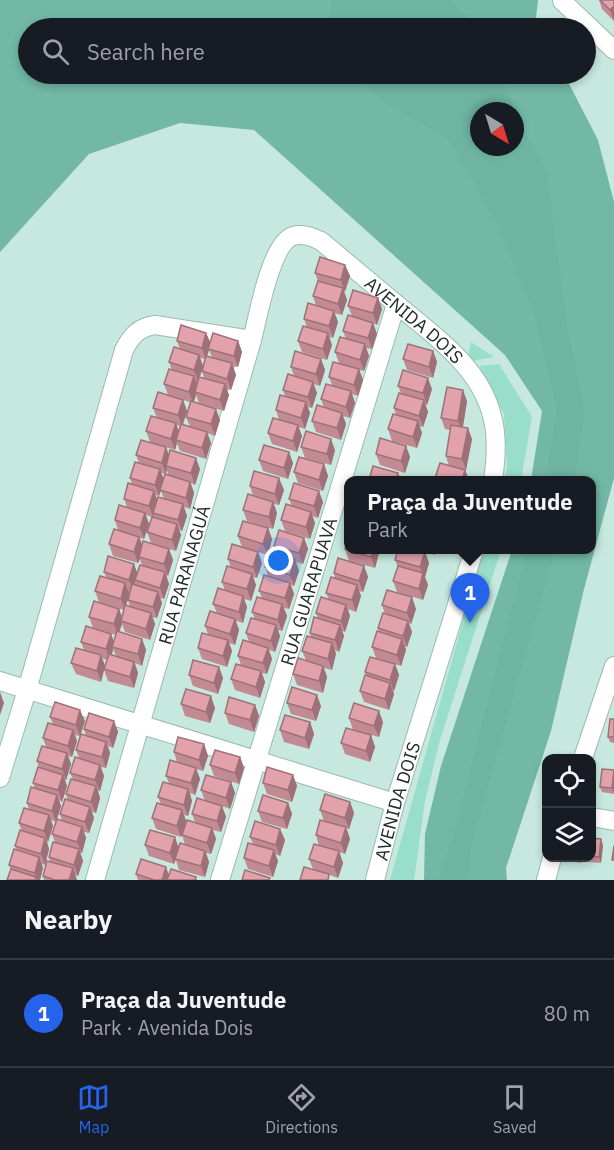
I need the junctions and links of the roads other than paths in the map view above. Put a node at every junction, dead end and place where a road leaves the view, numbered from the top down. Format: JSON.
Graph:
{"nodes":[{"id":1,"x":562,"y":1,"type":"edge"},
{"id":2,"x":580,"y":18,"type":"edge"},
{"id":3,"x":596,"y":33,"type":"edge"},
{"id":4,"x":614,"y":50,"type":"edge"},
{"id":5,"x":270,"y":268,"type":"joint"},
{"id":6,"x":396,"y":304,"type":"junction"},
{"id":7,"x":252,"y":340,"type":"junction"},
{"id":8,"x":493,"y":476,"type":"edge"},
{"id":9,"x":472,"y":554,"type":"edge"},
{"id":10,"x":614,"y":666,"type":"edge"},
{"id":11,"x":0,"y":681,"type":"edge"},
{"id":12,"x":27,"y":690,"type":"junction"},
{"id":13,"x":608,"y":703,"type":"edge"},
{"id":14,"x":140,"y":724,"type":"junction"},
{"id":15,"x":585,"y":754,"type":"edge"},
{"id":16,"x":256,"y":760,"type":"junction"},
{"id":17,"x":0,"y":778,"type":"edge"},
{"id":18,"x":395,"y":803,"type":"junction"},
{"id":19,"x":596,"y":818,"type":"edge"},
{"id":20,"x":614,"y":820,"type":"edge"},
{"id":21,"x":551,"y":862,"type":"edge"},
{"id":22,"x":95,"y":880,"type":"edge"},
{"id":23,"x":219,"y":880,"type":"edge"},
{"id":24,"x":375,"y":880,"type":"edge"},
{"id":25,"x":546,"y":880,"type":"edge"}],
"edges":[{"from":1,"to":2,"type":"street"},
{"from":3,"to":4,"type":"street"},
{"from":5,"to":6,"type":"street","name":"AVENIDA DOIS"},
{"from":5,"to":7,"type":"street","name":"RUA PARANAGUÁ"},
{"from":6,"to":8,"type":"street","name":"AVENIDA DOIS"},
{"from":6,"to":16,"type":"street","name":"RUA GUARAPUAVA"},
{"from":7,"to":12,"type":"street"},
{"from":7,"to":14,"type":"street","name":"RUA PARANAGUÁ"},
{"from":9,"to":18,"type":"street","name":"AVENIDA DOIS"},
{"from":10,"to":13,"type":"street"},
{"from":11,"to":12,"type":"street"},
{"from":12,"to":14,"type":"street"},
{"from":12,"to":17,"type":"street"},
{"from":13,"to":15,"type":"street"},
{"from":14,"to":16,"type":"street"},
{"from":14,"to":22,"type":"street","name":"RUA PARANAGUÁ"},
{"from":16,"to":18,"type":"street"},
{"from":16,"to":23,"type":"street","name":"RUA GUARAPUAVA"},
{"from":18,"to":24,"type":"street","name":"AVENIDA DOIS"},
{"from":19,"to":20,"type":"street"},
{"from":21,"to":25,"type":"street"}]}
